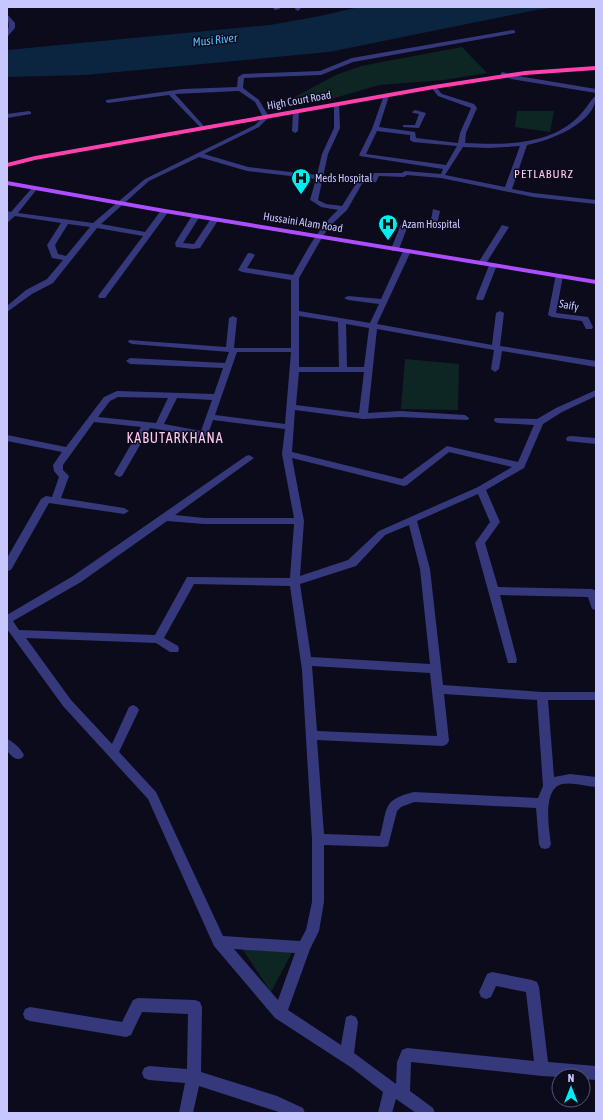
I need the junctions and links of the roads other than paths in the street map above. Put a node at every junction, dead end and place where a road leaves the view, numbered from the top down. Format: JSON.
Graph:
{"nodes":[{"id":1,"x":7,"y":16,"type":"edge"},
{"id":2,"x":513,"y":32,"type":"dead end"},
{"id":3,"x":8,"y":34,"type":"edge"},
{"id":4,"x":596,"y":66,"type":"edge"},
{"id":5,"x":505,"y":75,"type":"junction"},
{"id":6,"x":434,"y":87,"type":"junction"},
{"id":7,"x":240,"y":89,"type":"junction"},
{"id":8,"x":596,"y":91,"type":"edge"},
{"id":9,"x":171,"y":93,"type":"junction"},
{"id":10,"x":386,"y":96,"type":"junction"},
{"id":11,"x":596,"y":98,"type":"edge"},
{"id":12,"x":108,"y":101,"type":"dead end"},
{"id":13,"x":337,"y":104,"type":"junction"},
{"id":14,"x":296,"y":111,"type":"junction"},
{"id":15,"x":415,"y":112,"type":"dead end"},
{"id":16,"x":29,"y":113,"type":"dead end"},
{"id":17,"x":266,"y":115,"type":"junction"},
{"id":18,"x":7,"y":116,"type":"edge"},
{"id":19,"x":201,"y":126,"type":"junction"},
{"id":20,"x":376,"y":126,"type":"junction"},
{"id":21,"x":296,"y":131,"type":"dead end"},
{"id":22,"x":524,"y":143,"type":"junction"},
{"id":23,"x":461,"y":145,"type":"junction"},
{"id":24,"x":199,"y":155,"type":"junction"},
{"id":25,"x":7,"y":160,"type":"edge"},
{"id":26,"x":7,"y":165,"type":"edge"},
{"id":27,"x":447,"y":167,"type":"junction"},
{"id":28,"x":441,"y":176,"type":"junction"},
{"id":29,"x":318,"y":177,"type":"junction"},
{"id":30,"x":7,"y":183,"type":"edge"},
{"id":31,"x":34,"y":189,"type":"junction"},
{"id":32,"x":508,"y":190,"type":"junction"},
{"id":33,"x":596,"y":202,"type":"edge"},
{"id":34,"x":119,"y":203,"type":"junction"},
{"id":35,"x":344,"y":208,"type":"junction"},
{"id":36,"x":166,"y":211,"type":"junction"},
{"id":37,"x":436,"y":211,"type":"dead end"},
{"id":38,"x":10,"y":214,"type":"edge"},
{"id":39,"x":196,"y":216,"type":"junction"},
{"id":40,"x":215,"y":219,"type":"junction"},
{"id":41,"x":7,"y":221,"type":"edge"},
{"id":42,"x":66,"y":222,"type":"junction"},
{"id":43,"x":95,"y":225,"type":"junction"},
{"id":44,"x":505,"y":227,"type":"dead end"},
{"id":45,"x":148,"y":234,"type":"junction"},
{"id":46,"x":319,"y":236,"type":"junction"},
{"id":47,"x":395,"y":249,"type":"junction"},
{"id":48,"x":407,"y":251,"type":"junction"},
{"id":49,"x":251,"y":255,"type":"dead end"},
{"id":50,"x":67,"y":258,"type":"junction"},
{"id":51,"x":482,"y":263,"type":"junction"},
{"id":52,"x":493,"y":265,"type":"junction"},
{"id":53,"x":559,"y":276,"type":"junction"},
{"id":54,"x":295,"y":278,"type":"junction"},
{"id":55,"x":596,"y":282,"type":"edge"},
{"id":56,"x":102,"y":296,"type":"dead end"},
{"id":57,"x":348,"y":298,"type":"dead end"},
{"id":58,"x":480,"y":298,"type":"dead end"},
{"id":59,"x":384,"y":302,"type":"junction"},
{"id":60,"x":7,"y":310,"type":"edge"},
{"id":61,"x":294,"y":313,"type":"junction"},
{"id":62,"x":500,"y":313,"type":"dead end"},
{"id":63,"x":233,"y":318,"type":"dead end"},
{"id":64,"x":342,"y":320,"type":"junction"},
{"id":65,"x":373,"y":325,"type":"junction"},
{"id":66,"x":589,"y":327,"type":"dead end"},
{"id":67,"x":132,"y":342,"type":"dead end"},
{"id":68,"x":497,"y":348,"type":"junction"},
{"id":69,"x":232,"y":350,"type":"junction"},
{"id":70,"x":295,"y":350,"type":"junction"},
{"id":71,"x":130,"y":361,"type":"dead end"},
{"id":72,"x":596,"y":364,"type":"edge"},
{"id":73,"x":228,"y":366,"type":"junction"},
{"id":74,"x":295,"y":369,"type":"junction"},
{"id":75,"x":368,"y":369,"type":"junction"},
{"id":76,"x":495,"y":369,"type":"dead end"},
{"id":77,"x":343,"y":370,"type":"junction"},
{"id":78,"x":596,"y":393,"type":"edge"},
{"id":79,"x":174,"y":395,"type":"junction"},
{"id":80,"x":217,"y":397,"type":"junction"},
{"id":81,"x":291,"y":407,"type":"junction"},
{"id":82,"x":363,"y":416,"type":"junction"},
{"id":83,"x":210,"y":417,"type":"junction"},
{"id":84,"x":465,"y":418,"type":"dead end"},
{"id":85,"x":93,"y":419,"type":"junction"},
{"id":86,"x":498,"y":420,"type":"dead end"},
{"id":87,"x":539,"y":422,"type":"junction"},
{"id":88,"x":147,"y":425,"type":"junction"},
{"id":89,"x":159,"y":426,"type":"junction"},
{"id":90,"x":290,"y":427,"type":"junction"},
{"id":91,"x":7,"y":438,"type":"edge"},
{"id":92,"x":570,"y":439,"type":"dead end"},
{"id":93,"x":596,"y":441,"type":"edge"},
{"id":94,"x":68,"y":450,"type":"junction"},
{"id":95,"x":288,"y":454,"type":"junction"},
{"id":96,"x":249,"y":458,"type":"dead end"},
{"id":97,"x":521,"y":466,"type":"junction"},
{"id":98,"x":119,"y":474,"type":"dead end"},
{"id":99,"x":481,"y":489,"type":"junction"},
{"id":100,"x":55,"y":500,"type":"junction"},
{"id":101,"x":124,"y":510,"type":"dead end"},
{"id":102,"x":164,"y":517,"type":"junction"},
{"id":103,"x":412,"y":520,"type":"junction"},
{"id":104,"x":299,"y":521,"type":"junction"},
{"id":105,"x":7,"y":567,"type":"edge"},
{"id":106,"x":296,"y":582,"type":"junction"},
{"id":107,"x":494,"y":591,"type":"junction"},
{"id":108,"x":596,"y":606,"type":"edge"},
{"id":109,"x":7,"y":621,"type":"edge"},
{"id":110,"x":18,"y":634,"type":"junction"},
{"id":111,"x":158,"y":639,"type":"junction"},
{"id":112,"x":174,"y":649,"type":"dead end"},
{"id":113,"x":512,"y":660,"type":"dead end"},
{"id":114,"x":306,"y":661,"type":"junction"},
{"id":115,"x":436,"y":669,"type":"junction"},
{"id":116,"x":438,"y":689,"type":"junction"},
{"id":117,"x":542,"y":696,"type":"junction"},
{"id":118,"x":596,"y":696,"type":"edge"},
{"id":119,"x":133,"y":710,"type":"dead end"},
{"id":120,"x":310,"y":735,"type":"junction"},
{"id":121,"x":7,"y":744,"type":"edge"},
{"id":122,"x":113,"y":754,"type":"junction"},
{"id":123,"x":18,"y":755,"type":"dead end"},
{"id":124,"x":596,"y":782,"type":"edge"},
{"id":125,"x":549,"y":786,"type":"junction"},
{"id":126,"x":542,"y":803,"type":"junction"},
{"id":127,"x":318,"y":838,"type":"junction"},
{"id":128,"x":545,"y":844,"type":"dead end"},
{"id":129,"x":219,"y":942,"type":"junction"},
{"id":130,"x":304,"y":947,"type":"junction"},
{"id":131,"x":486,"y":992,"type":"dead end"},
{"id":132,"x":280,"y":1013,"type":"junction"},
{"id":133,"x":30,"y":1014,"type":"dead end"},
{"id":134,"x":351,"y":1022,"type":"dead end"},
{"id":135,"x":348,"y":1058,"type":"junction"},
{"id":136,"x":542,"y":1069,"type":"junction"},
{"id":137,"x":149,"y":1073,"type":"dead end"},
{"id":138,"x":596,"y":1073,"type":"edge"},
{"id":139,"x":194,"y":1076,"type":"junction"},
{"id":140,"x":397,"y":1092,"type":"junction"},
{"id":141,"x":186,"y":1113,"type":"edge"},
{"id":142,"x":298,"y":1113,"type":"edge"},
{"id":143,"x":385,"y":1113,"type":"edge"},
{"id":144,"x":428,"y":1113,"type":"edge"}],
"edges":[{"from":1,"to":3,"type":"street"},
{"from":2,"to":7,"type":"street"},
{"from":4,"to":5,"type":"highway","name":"High Court Road"},
{"from":5,"to":6,"type":"highway","name":"High Court Road"},
{"from":5,"to":8,"type":"street"},
{"from":5,"to":17,"type":"highway","name":"High Court Road"},
{"from":6,"to":10,"type":"highway","name":"High Court Road"},
{"from":6,"to":23,"type":"street"},
{"from":7,"to":9,"type":"street"},
{"from":7,"to":17,"type":"street"},
{"from":9,"to":12,"type":"street"},
{"from":9,"to":19,"type":"street"},
{"from":10,"to":13,"type":"highway","name":"High Court Road"},
{"from":10,"to":20,"type":"street"},
{"from":11,"to":22,"type":"street"},
{"from":13,"to":14,"type":"highway","name":"High Court Road"},
{"from":13,"to":29,"type":"street"},
{"from":14,"to":17,"type":"highway","name":"High Court Road"},
{"from":14,"to":21,"type":"street"},
{"from":15,"to":20,"type":"street"},
{"from":16,"to":18,"type":"street"},
{"from":17,"to":19,"type":"highway","name":"High Court Road"},
{"from":17,"to":24,"type":"street"},
{"from":17,"to":26,"type":"highway","name":"High Court Road"},
{"from":19,"to":25,"type":"highway","name":"High Court Road"},
{"from":20,"to":23,"type":"street"},
{"from":20,"to":27,"type":"street"},
{"from":22,"to":23,"type":"street"},
{"from":22,"to":32,"type":"street"},
{"from":23,"to":27,"type":"street"},
{"from":24,"to":29,"type":"street"},
{"from":24,"to":34,"type":"street"},
{"from":27,"to":28,"type":"street"},
{"from":28,"to":32,"type":"street"},
{"from":28,"to":35,"type":"street"},
{"from":29,"to":35,"type":"street"},
{"from":30,"to":31,"type":"main road","name":"Hussaini Alam Road"},
{"from":31,"to":34,"type":"main road","name":"Hussaini Alam Road"},
{"from":31,"to":38,"type":"street"},
{"from":32,"to":33,"type":"street"},
{"from":34,"to":36,"type":"main road","name":"Hussaini Alam Road"},
{"from":34,"to":43,"type":"street"},
{"from":35,"to":46,"type":"street"},
{"from":36,"to":39,"type":"main road","name":"Hussaini Alam Road"},
{"from":36,"to":45,"type":"street"},
{"from":37,"to":47,"type":"street"},
{"from":38,"to":41,"type":"street"},
{"from":38,"to":42,"type":"street"},
{"from":39,"to":40,"type":"main road","name":"Hussaini Alam Road"},
{"from":39,"to":40,"type":"street"},
{"from":40,"to":46,"type":"main road","name":"Hussaini Alam Road"},
{"from":42,"to":43,"type":"street"},
{"from":42,"to":50,"type":"street"},
{"from":43,"to":45,"type":"street"},
{"from":43,"to":50,"type":"street"},
{"from":44,"to":51,"type":"street"},
{"from":45,"to":56,"type":"street"},
{"from":46,"to":47,"type":"main road","name":"Hussaini Alam Road"},
{"from":46,"to":54,"type":"street"},
{"from":47,"to":48,"type":"main road","name":"Hussaini Alam Road"},
{"from":48,"to":51,"type":"main road","name":"Hussaini Alam Road"},
{"from":48,"to":59,"type":"street"},
{"from":49,"to":54,"type":"street"},
{"from":50,"to":60,"type":"street"},
{"from":51,"to":52,"type":"main road","name":"Hussaini Alam Road"},
{"from":52,"to":53,"type":"main road","name":"Hussaini Alam Road"},
{"from":52,"to":58,"type":"street"},
{"from":53,"to":55,"type":"main road","name":"Hussaini Alam Road"},
{"from":53,"to":66,"type":"street","name":"Saify"},
{"from":54,"to":61,"type":"street"},
{"from":57,"to":59,"type":"street"},
{"from":59,"to":65,"type":"street"},
{"from":61,"to":64,"type":"street"},
{"from":61,"to":70,"type":"street"},
{"from":62,"to":68,"type":"street"},
{"from":63,"to":69,"type":"street"},
{"from":64,"to":65,"type":"street"},
{"from":64,"to":77,"type":"street"},
{"from":65,"to":68,"type":"street"},
{"from":65,"to":75,"type":"street"},
{"from":67,"to":69,"type":"street"},
{"from":68,"to":72,"type":"street"},
{"from":68,"to":76,"type":"street"},
{"from":69,"to":70,"type":"street"},
{"from":69,"to":73,"type":"street"},
{"from":70,"to":74,"type":"street"},
{"from":71,"to":73,"type":"street"},
{"from":73,"to":80,"type":"street"},
{"from":74,"to":77,"type":"street"},
{"from":74,"to":81,"type":"street"},
{"from":75,"to":77,"type":"street"},
{"from":75,"to":82,"type":"street"},
{"from":78,"to":87,"type":"street"},
{"from":79,"to":80,"type":"street"},
{"from":79,"to":85,"type":"street"},
{"from":79,"to":89,"type":"street"},
{"from":80,"to":83,"type":"street"},
{"from":81,"to":82,"type":"street"},
{"from":81,"to":90,"type":"street"},
{"from":82,"to":84,"type":"street"},
{"from":83,"to":89,"type":"street"},
{"from":83,"to":90,"type":"street"},
{"from":85,"to":88,"type":"street"},
{"from":85,"to":94,"type":"street"},
{"from":86,"to":87,"type":"street"},
{"from":87,"to":97,"type":"street"},
{"from":88,"to":89,"type":"street"},
{"from":88,"to":98,"type":"street"},
{"from":90,"to":95,"type":"street"},
{"from":91,"to":94,"type":"street"},
{"from":92,"to":93,"type":"street"},
{"from":94,"to":100,"type":"street"},
{"from":95,"to":97,"type":"street"},
{"from":95,"to":104,"type":"street"},
{"from":96,"to":102,"type":"street"},
{"from":97,"to":99,"type":"street"},
{"from":99,"to":103,"type":"street"},
{"from":99,"to":107,"type":"street"},
{"from":100,"to":101,"type":"street"},
{"from":100,"to":105,"type":"street"},
{"from":102,"to":104,"type":"street"},
{"from":102,"to":109,"type":"street"},
{"from":103,"to":106,"type":"street"},
{"from":103,"to":115,"type":"street"},
{"from":104,"to":106,"type":"street"},
{"from":106,"to":111,"type":"street"},
{"from":106,"to":114,"type":"street"},
{"from":107,"to":108,"type":"street"},
{"from":107,"to":113,"type":"street"},
{"from":109,"to":110,"type":"street"},
{"from":110,"to":111,"type":"street"},
{"from":110,"to":122,"type":"street"},
{"from":111,"to":112,"type":"street"},
{"from":114,"to":115,"type":"street"},
{"from":114,"to":120,"type":"street"},
{"from":115,"to":116,"type":"street"},
{"from":116,"to":117,"type":"street"},
{"from":116,"to":120,"type":"street"},
{"from":117,"to":118,"type":"street"},
{"from":117,"to":125,"type":"street"},
{"from":119,"to":122,"type":"street"},
{"from":120,"to":127,"type":"street"},
{"from":121,"to":123,"type":"street"},
{"from":122,"to":129,"type":"street"},
{"from":124,"to":125,"type":"street"},
{"from":125,"to":126,"type":"street"},
{"from":126,"to":127,"type":"street"},
{"from":126,"to":128,"type":"street"},
{"from":127,"to":130,"type":"street"},
{"from":129,"to":130,"type":"street"},
{"from":129,"to":132,"type":"street"},
{"from":130,"to":132,"type":"street"},
{"from":131,"to":136,"type":"street"},
{"from":132,"to":135,"type":"street"},
{"from":133,"to":139,"type":"street"},
{"from":134,"to":135,"type":"street"},
{"from":135,"to":140,"type":"street"},
{"from":136,"to":138,"type":"street"},
{"from":136,"to":140,"type":"street"},
{"from":137,"to":139,"type":"street"},
{"from":139,"to":141,"type":"street"},
{"from":139,"to":142,"type":"street"},
{"from":140,"to":143,"type":"street"},
{"from":140,"to":144,"type":"street"}]}
